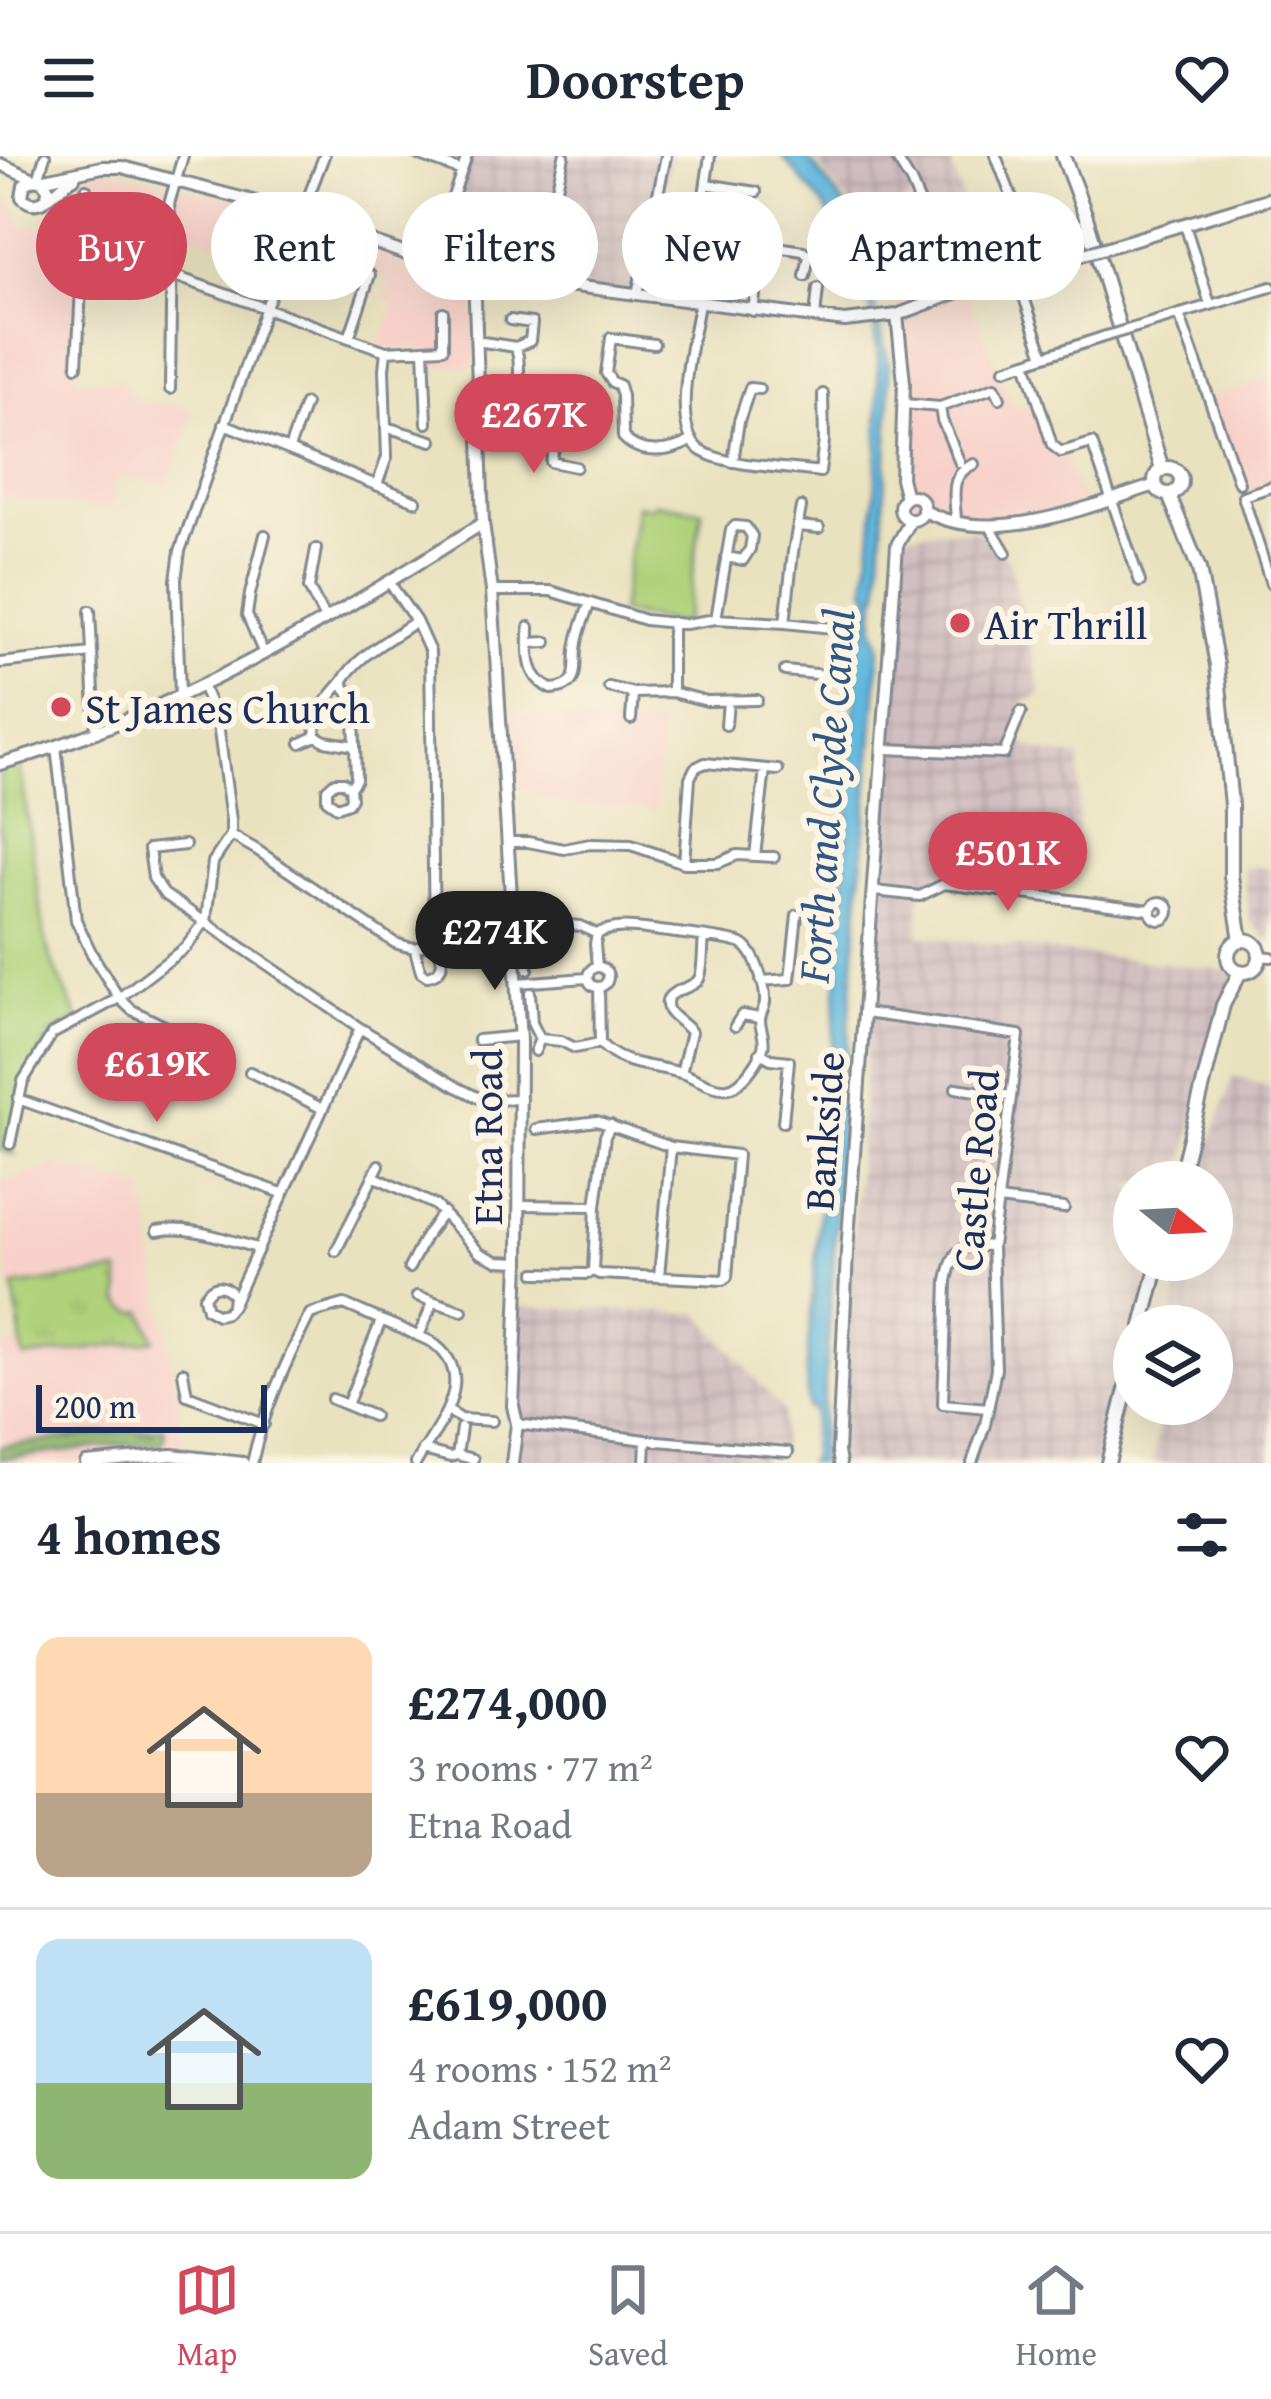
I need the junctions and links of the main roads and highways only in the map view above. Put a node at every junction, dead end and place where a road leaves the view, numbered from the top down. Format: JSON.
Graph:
{"nodes":[{"id":1,"x":1063,"y":156,"type":"edge"},
{"id":2,"x":1162,"y":469,"type":"junction"},
{"id":3,"x":1169,"y":495,"type":"junction"},
{"id":4,"x":1241,"y":940,"type":"junction"},
{"id":5,"x":1266,"y":956,"type":"edge"},
{"id":6,"x":1240,"y":972,"type":"junction"},
{"id":7,"x":1184,"y":1161,"type":"edge"},
{"id":8,"x":1117,"y":1425,"type":"edge"},
{"id":9,"x":1108,"y":1463,"type":"edge"}],
"edges":[{"from":1,"to":2,"type":"main road"},
{"from":2,"to":3,"type":"main road"},
{"from":2,"to":3,"type":"main road"},
{"from":3,"to":4,"type":"main road"},
{"from":4,"to":5,"type":"main road"},
{"from":4,"to":6,"type":"main road"},
{"from":5,"to":6,"type":"main road"},
{"from":6,"to":7,"type":"main road"},
{"from":8,"to":9,"type":"main road"}]}
